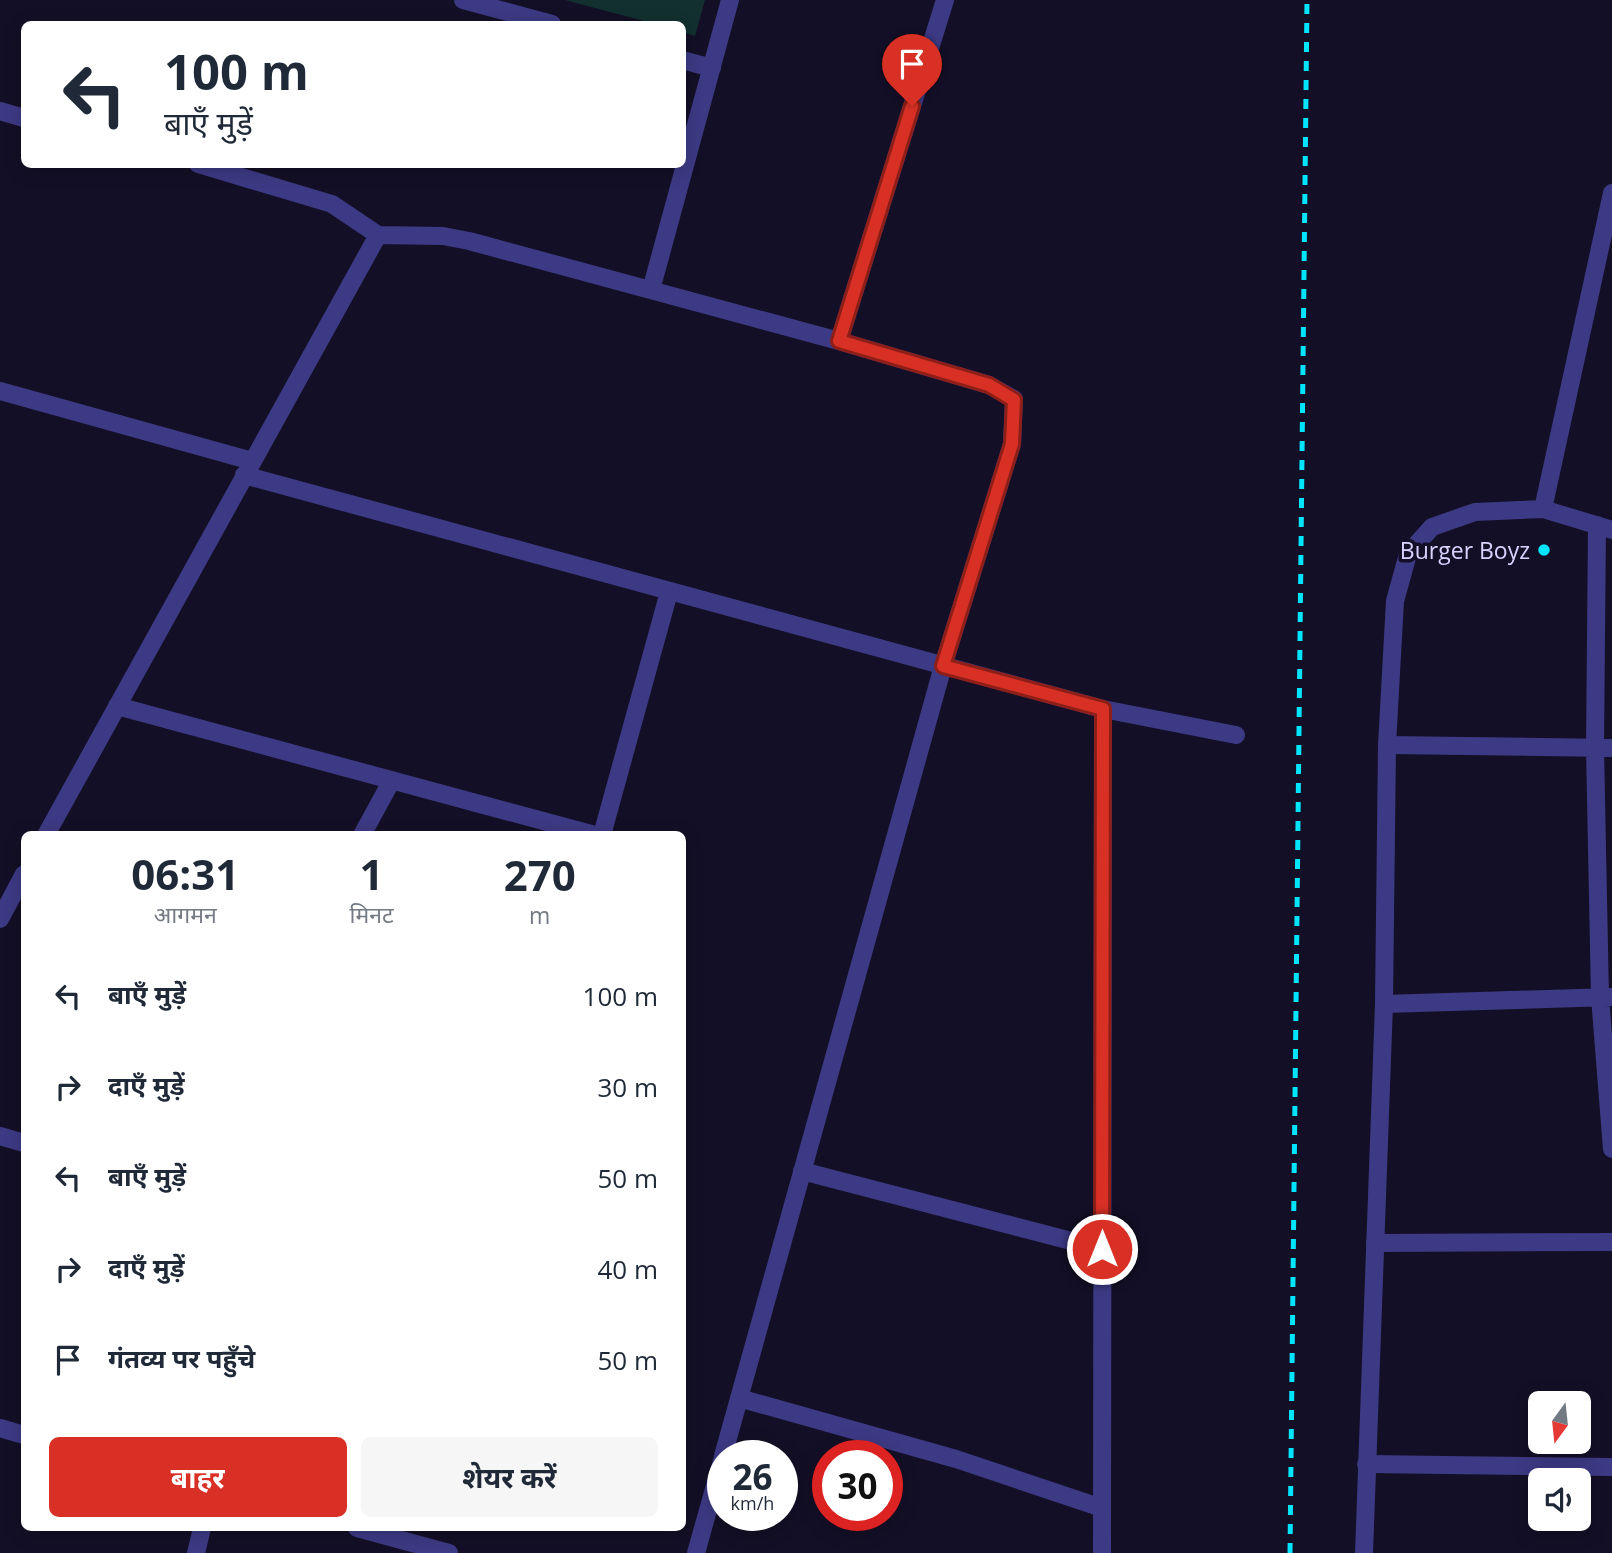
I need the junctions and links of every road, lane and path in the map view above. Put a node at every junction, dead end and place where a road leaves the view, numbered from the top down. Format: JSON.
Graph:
{"nodes":[{"id":1,"x":463,"y":0,"type":"edge"},
{"id":2,"x":730,"y":0,"type":"edge"},
{"id":3,"x":945,"y":0,"type":"edge"},
{"id":4,"x":501,"y":5,"type":"edge"},
{"id":5,"x":544,"y":21,"type":"edge"},
{"id":6,"x":686,"y":61,"type":"edge"},
{"id":7,"x":712,"y":68,"type":"junction"},
{"id":8,"x":0,"y":111,"type":"edge"},
{"id":9,"x":21,"y":117,"type":"edge"},
{"id":10,"x":686,"y":163,"type":"edge"},
{"id":11,"x":211,"y":168,"type":"edge"},
{"id":12,"x":685,"y":168,"type":"edge"},
{"id":13,"x":1612,"y":193,"type":"edge"},
{"id":14,"x":378,"y":235,"type":"junction"},
{"id":15,"x":651,"y":290,"type":"junction"},
{"id":16,"x":839,"y":341,"type":"junction"},
{"id":17,"x":0,"y":391,"type":"edge"},
{"id":18,"x":248,"y":468,"type":"junction"},
{"id":19,"x":1543,"y":509,"type":"junction"},
{"id":20,"x":1604,"y":527,"type":"edge"},
{"id":21,"x":669,"y":592,"type":"junction"},
{"id":22,"x":943,"y":666,"type":"junction"},
{"id":23,"x":117,"y":706,"type":"junction"},
{"id":24,"x":1103,"y":709,"type":"junction"},
{"id":25,"x":1237,"y":735,"type":"dead end"},
{"id":26,"x":1387,"y":745,"type":"junction"},
{"id":27,"x":1603,"y":748,"type":"edge"},
{"id":28,"x":392,"y":780,"type":"junction"},
{"id":29,"x":48,"y":831,"type":"edge"},
{"id":30,"x":364,"y":831,"type":"edge"},
{"id":31,"x":580,"y":831,"type":"edge"},
{"id":32,"x":603,"y":831,"type":"edge"},
{"id":33,"x":21,"y":880,"type":"edge"},
{"id":34,"x":0,"y":919,"type":"edge"},
{"id":35,"x":1606,"y":997,"type":"edge"},
{"id":36,"x":1384,"y":1004,"type":"junction"},
{"id":37,"x":0,"y":1136,"type":"edge"},
{"id":38,"x":21,"y":1142,"type":"edge"},
{"id":39,"x":1612,"y":1149,"type":"edge"},
{"id":40,"x":802,"y":1171,"type":"junction"},
{"id":41,"x":1612,"y":1242,"type":"edge"},
{"id":42,"x":1376,"y":1243,"type":"junction"},
{"id":43,"x":1102,"y":1249,"type":"junction"},
{"id":44,"x":739,"y":1398,"type":"junction"},
{"id":45,"x":0,"y":1428,"type":"edge"},
{"id":46,"x":21,"y":1434,"type":"edge"},
{"id":47,"x":727,"y":1440,"type":"edge"},
{"id":48,"x":1366,"y":1464,"type":"junction"},
{"id":49,"x":1612,"y":1467,"type":"edge"},
{"id":50,"x":1102,"y":1508,"type":"junction"},
{"id":51,"x":707,"y":1513,"type":"edge"},
{"id":52,"x":201,"y":1531,"type":"edge"},
{"id":53,"x":382,"y":1531,"type":"edge"},
{"id":54,"x":408,"y":1534,"type":"edge"},
{"id":55,"x":438,"y":1551,"type":"edge"},
{"id":56,"x":196,"y":1553,"type":"edge"},
{"id":57,"x":696,"y":1553,"type":"edge"},
{"id":58,"x":1102,"y":1553,"type":"edge"},
{"id":59,"x":1364,"y":1553,"type":"edge"}],
"edges":[{"from":1,"to":4,"type":"street"},
{"from":2,"to":7,"type":"street"},
{"from":3,"to":16,"type":"street"},
{"from":4,"to":5,"type":"street"},
{"from":6,"to":7,"type":"street"},
{"from":7,"to":10,"type":"street"},
{"from":8,"to":9,"type":"street"},
{"from":11,"to":14,"type":"street"},
{"from":12,"to":15,"type":"street"},
{"from":13,"to":19,"type":"street"},
{"from":14,"to":15,"type":"street"},
{"from":14,"to":18,"type":"street"},
{"from":15,"to":16,"type":"street"},
{"from":16,"to":22,"type":"street"},
{"from":17,"to":18,"type":"street"},
{"from":18,"to":21,"type":"street"},
{"from":18,"to":23,"type":"street"},
{"from":19,"to":20,"type":"street"},
{"from":19,"to":26,"type":"street"},
{"from":20,"to":27,"type":"street"},
{"from":21,"to":22,"type":"street"},
{"from":21,"to":32,"type":"street"},
{"from":22,"to":24,"type":"street"},
{"from":22,"to":40,"type":"street"},
{"from":23,"to":28,"type":"street"},
{"from":23,"to":29,"type":"street"},
{"from":24,"to":25,"type":"street"},
{"from":24,"to":43,"type":"street"},
{"from":26,"to":27,"type":"street"},
{"from":26,"to":36,"type":"street"},
{"from":27,"to":35,"type":"street"},
{"from":28,"to":30,"type":"street"},
{"from":28,"to":31,"type":"street"},
{"from":33,"to":34,"type":"street"},
{"from":35,"to":36,"type":"street"},
{"from":35,"to":39,"type":"street"},
{"from":36,"to":42,"type":"street"},
{"from":37,"to":38,"type":"street"},
{"from":40,"to":43,"type":"street"},
{"from":40,"to":44,"type":"street"},
{"from":41,"to":42,"type":"street"},
{"from":42,"to":48,"type":"street"},
{"from":43,"to":50,"type":"street"},
{"from":44,"to":47,"type":"street"},
{"from":44,"to":50,"type":"street"},
{"from":45,"to":46,"type":"street"},
{"from":48,"to":49,"type":"street"},
{"from":48,"to":59,"type":"street"},
{"from":50,"to":58,"type":"street"},
{"from":51,"to":57,"type":"street"},
{"from":52,"to":56,"type":"street"},
{"from":53,"to":54,"type":"street"},
{"from":54,"to":55,"type":"street"}]}
